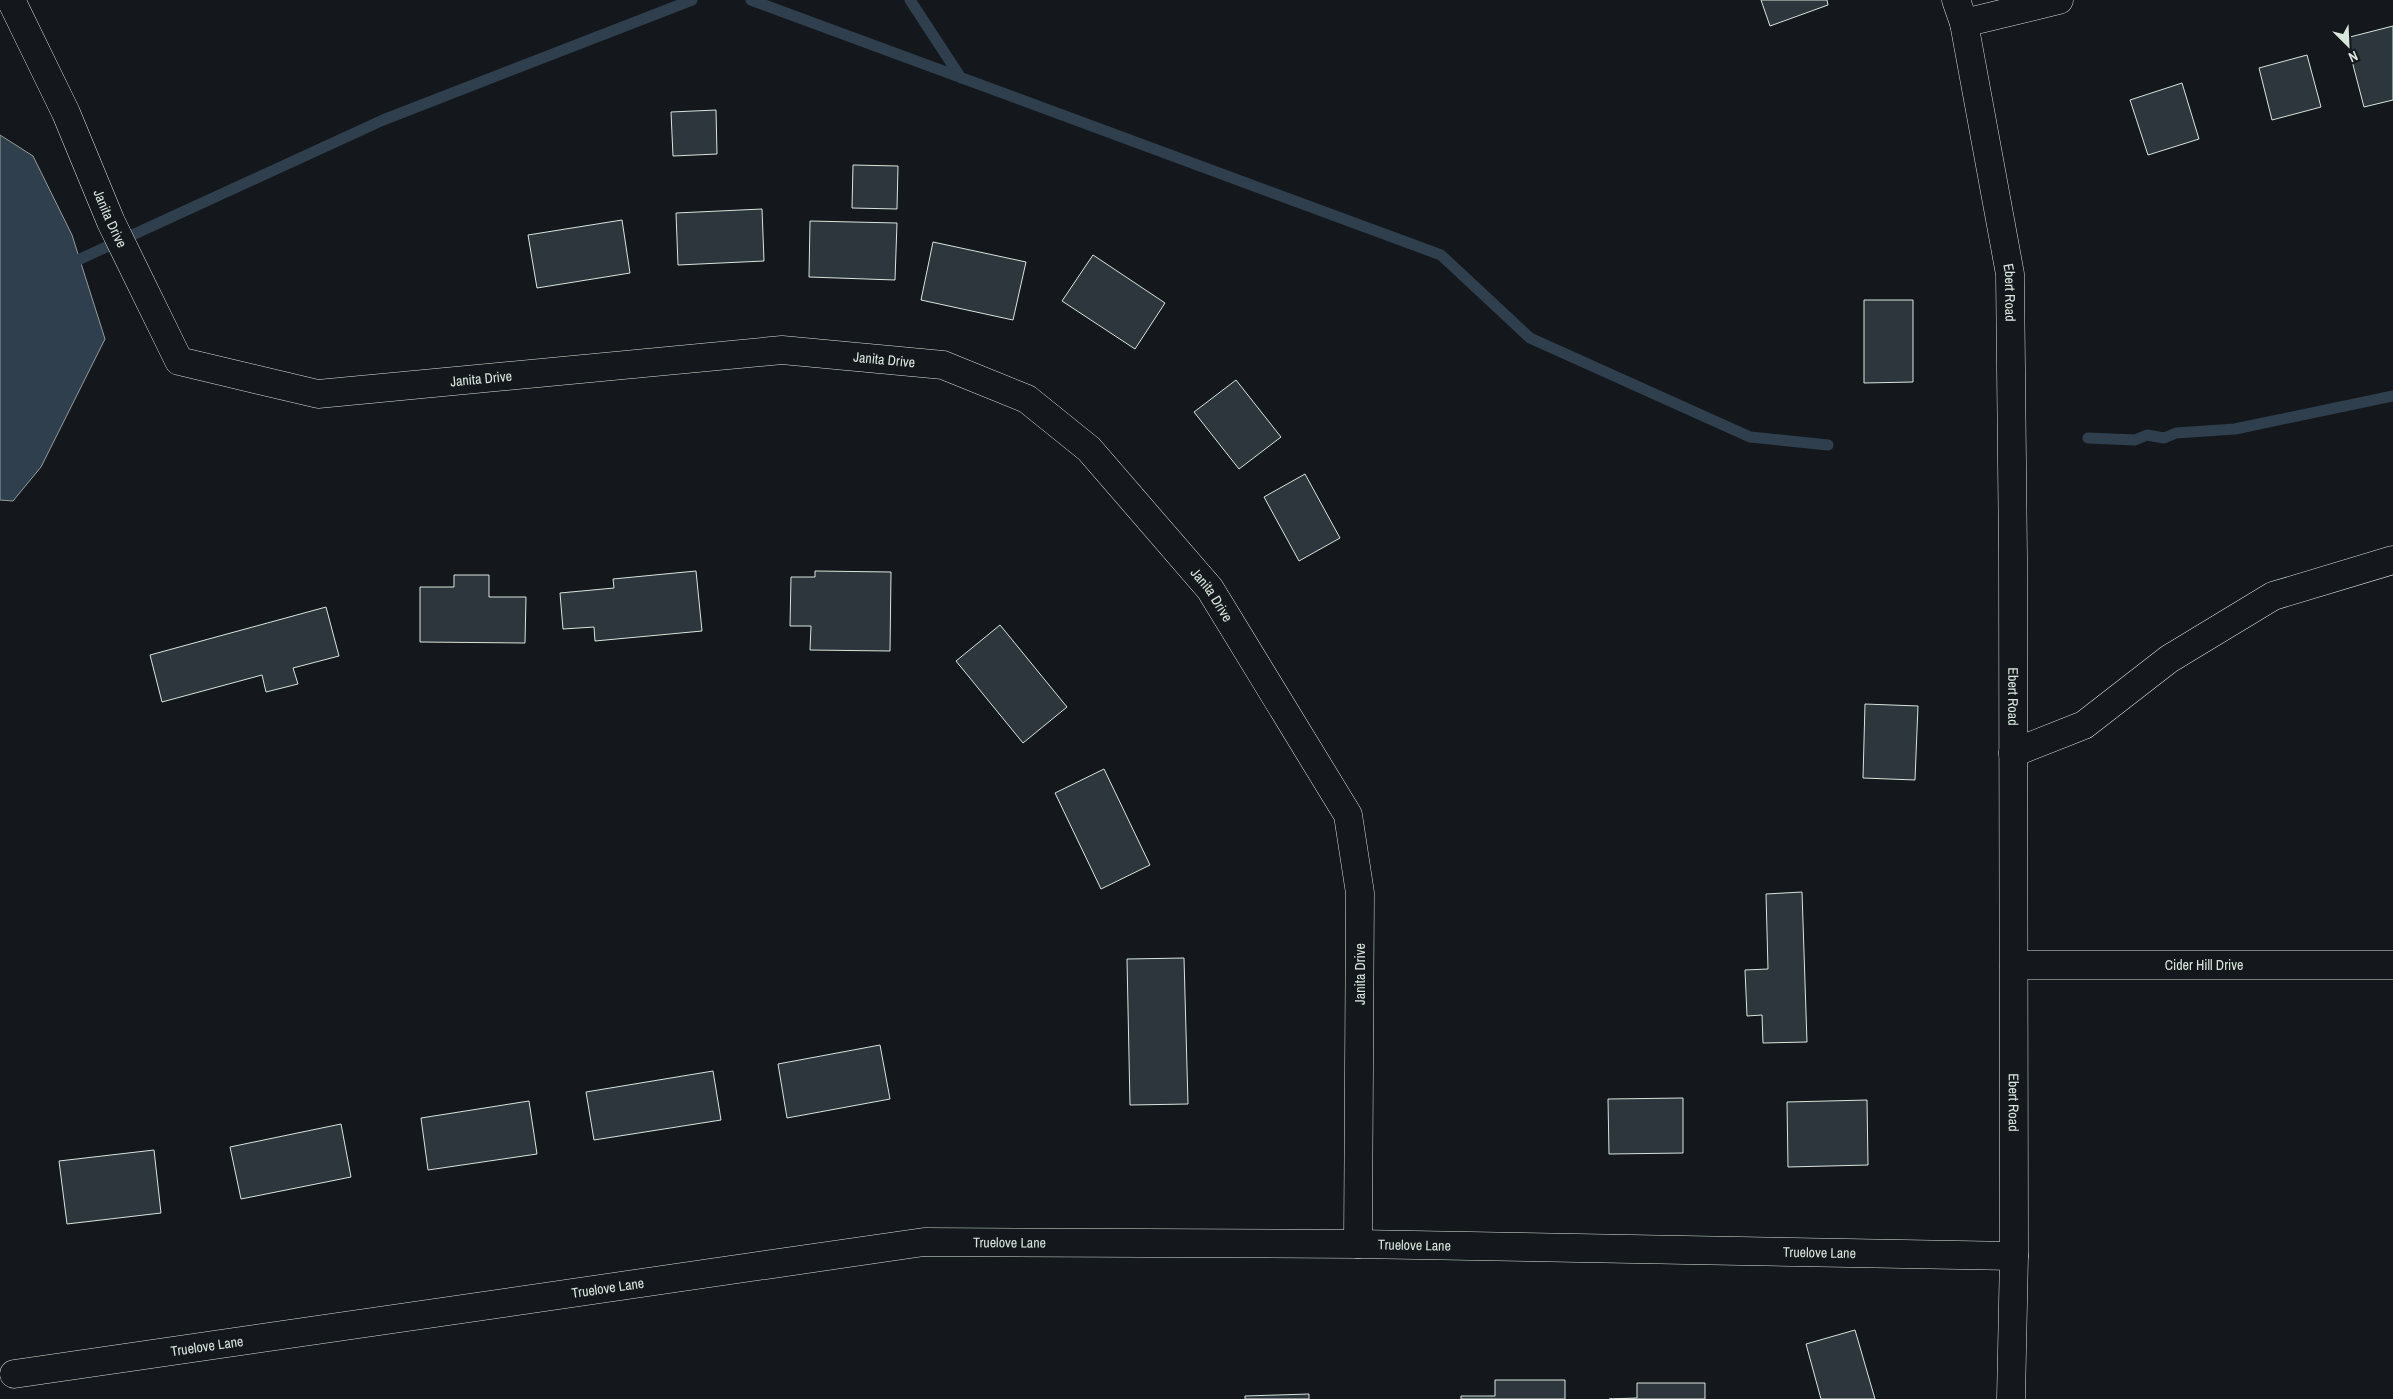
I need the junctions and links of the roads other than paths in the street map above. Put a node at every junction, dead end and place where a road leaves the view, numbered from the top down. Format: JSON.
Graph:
{"nodes":[{"id":1,"x":11,"y":0,"type":"edge"},
{"id":2,"x":2059,"y":0,"type":"edge"},
{"id":3,"x":1960,"y":12,"type":"edge"},
{"id":4,"x":2393,"y":560,"type":"edge"},
{"id":5,"x":2013,"y":753,"type":"junction"},
{"id":6,"x":2014,"y":965,"type":"junction"},
{"id":7,"x":2393,"y":965,"type":"edge"},
{"id":8,"x":1358,"y":1244,"type":"junction"},
{"id":9,"x":2014,"y":1256,"type":"junction"},
{"id":10,"x":14,"y":1374,"type":"dead end"},
{"id":11,"x":2011,"y":1399,"type":"edge"}],
"edges":[{"from":1,"to":8,"type":"street","name":"Janita Drive"},
{"from":2,"to":3,"type":"street"},
{"from":3,"to":5,"type":"street","name":"Ebert Road"},
{"from":4,"to":5,"type":"street"},
{"from":5,"to":6,"type":"street","name":"Ebert Road"},
{"from":6,"to":7,"type":"street","name":"Cider Hill Drive"},
{"from":6,"to":9,"type":"street","name":"Ebert Road"},
{"from":8,"to":9,"type":"street","name":"Truelove Lane"},
{"from":8,"to":10,"type":"street","name":"Truelove Lane"},
{"from":9,"to":11,"type":"street","name":"Ebert Road"}]}
